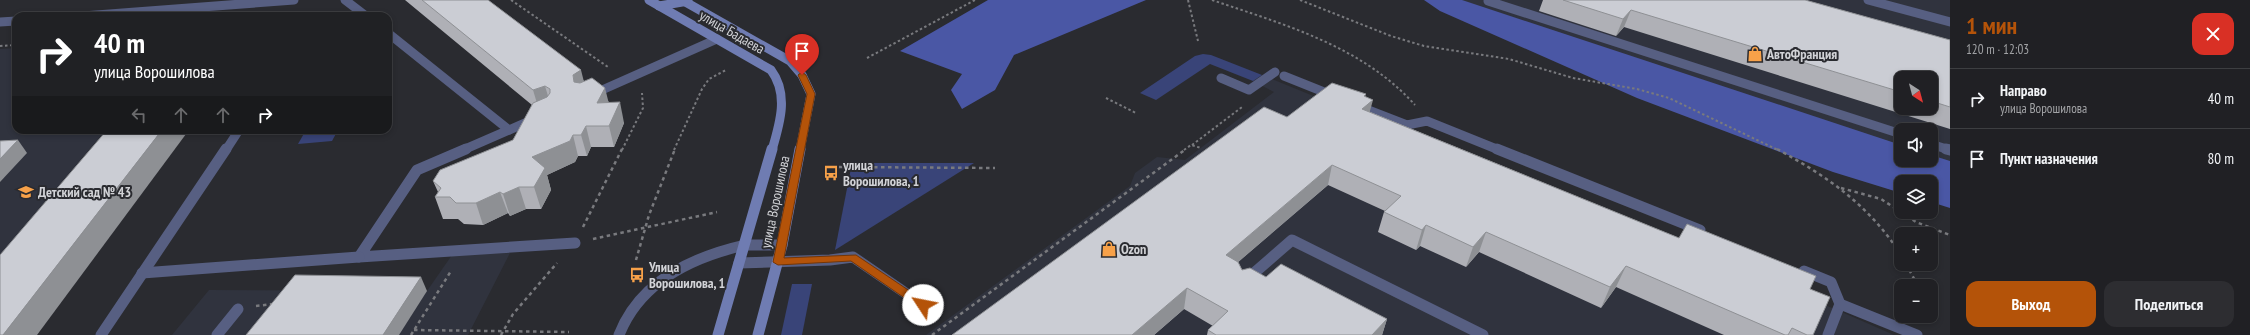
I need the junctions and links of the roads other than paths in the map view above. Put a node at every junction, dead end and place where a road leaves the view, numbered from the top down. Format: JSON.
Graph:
{"nodes":[{"id":1,"x":294,"y":0,"type":"edge"},
{"id":2,"x":345,"y":0,"type":"edge"},
{"id":3,"x":649,"y":0,"type":"edge"},
{"id":4,"x":1868,"y":0,"type":"edge"},
{"id":5,"x":686,"y":1,"type":"edge"},
{"id":6,"x":1488,"y":1,"type":"edge"},
{"id":7,"x":660,"y":3,"type":"edge"},
{"id":8,"x":136,"y":12,"type":"edge"},
{"id":9,"x":361,"y":12,"type":"edge"},
{"id":10,"x":12,"y":21,"type":"edge"},
{"id":11,"x":0,"y":22,"type":"edge"},
{"id":12,"x":1950,"y":22,"type":"edge"},
{"id":13,"x":392,"y":36,"type":"edge"},
{"id":14,"x":717,"y":39,"type":"junction"},
{"id":15,"x":802,"y":75,"type":"joint"},
{"id":16,"x":1221,"y":78,"type":"dead end"},
{"id":17,"x":778,"y":79,"type":"joint"},
{"id":18,"x":583,"y":98,"type":"edge"},
{"id":19,"x":544,"y":115,"type":"edge"},
{"id":20,"x":509,"y":130,"type":"junction"},
{"id":21,"x":1894,"y":132,"type":"edge"},
{"id":22,"x":236,"y":134,"type":"edge"},
{"id":23,"x":1938,"y":146,"type":"edge"},
{"id":24,"x":1950,"y":150,"type":"edge"},
{"id":25,"x":1706,"y":232,"type":"edge"},
{"id":26,"x":575,"y":243,"type":"road end"},
{"id":27,"x":745,"y":245,"type":"junction"},
{"id":28,"x":782,"y":245,"type":"junction"},
{"id":29,"x":359,"y":257,"type":"junction"},
{"id":30,"x":778,"y":262,"type":"junction"},
{"id":31,"x":739,"y":263,"type":"junction"},
{"id":32,"x":1795,"y":268,"type":"edge"},
{"id":33,"x":142,"y":273,"type":"junction"},
{"id":34,"x":1241,"y":284,"type":"edge"},
{"id":35,"x":1840,"y":304,"type":"junction"},
{"id":36,"x":923,"y":305,"type":"dead end"},
{"id":37,"x":238,"y":309,"type":"road end"},
{"id":38,"x":101,"y":335,"type":"edge"},
{"id":39,"x":217,"y":335,"type":"edge"},
{"id":40,"x":619,"y":335,"type":"edge"},
{"id":41,"x":718,"y":335,"type":"edge"},
{"id":42,"x":758,"y":335,"type":"edge"},
{"id":43,"x":1483,"y":335,"type":"edge"},
{"id":44,"x":1828,"y":335,"type":"edge"},
{"id":45,"x":1917,"y":335,"type":"edge"}],
"edges":[{"from":1,"to":8,"type":"street"},
{"from":2,"to":9,"type":"street"},
{"from":3,"to":7,"type":"street","name":"улица Бадаева"},
{"from":4,"to":12,"type":"street"},
{"from":5,"to":7,"type":"street"},
{"from":5,"to":15,"type":"street","name":"улица Бадаева"},
{"from":6,"to":21,"type":"street"},
{"from":7,"to":14,"type":"street","name":"улица Бадаева"},
{"from":10,"to":11,"type":"street"},
{"from":13,"to":20,"type":"street"},
{"from":14,"to":17,"type":"street","name":"улица Бадаева"},
{"from":14,"to":18,"type":"street"},
{"from":15,"to":28,"type":"street","name":"улица Ворошилова"},
{"from":16,"to":25,"type":"street"},
{"from":17,"to":27,"type":"street","name":"улица Ворошилова"},
{"from":19,"to":20,"type":"street"},
{"from":20,"to":29,"type":"street"},
{"from":22,"to":33,"type":"street"},
{"from":23,"to":24,"type":"street"},
{"from":26,"to":29,"type":"street"},
{"from":27,"to":28,"type":"street"},
{"from":27,"to":31,"type":"street","name":"улица Ворошилова"},
{"from":27,"to":40,"type":"street"},
{"from":28,"to":30,"type":"street","name":"улица Ворошилова"},
{"from":29,"to":33,"type":"street"},
{"from":30,"to":31,"type":"street"},
{"from":30,"to":36,"type":"street"},
{"from":30,"to":42,"type":"street","name":"улица Ворошилова"},
{"from":31,"to":41,"type":"street","name":"улица Ворошилова"},
{"from":32,"to":35,"type":"street"},
{"from":33,"to":38,"type":"street"},
{"from":34,"to":43,"type":"street"},
{"from":35,"to":44,"type":"street"},
{"from":35,"to":45,"type":"street"},
{"from":37,"to":39,"type":"street"}]}
